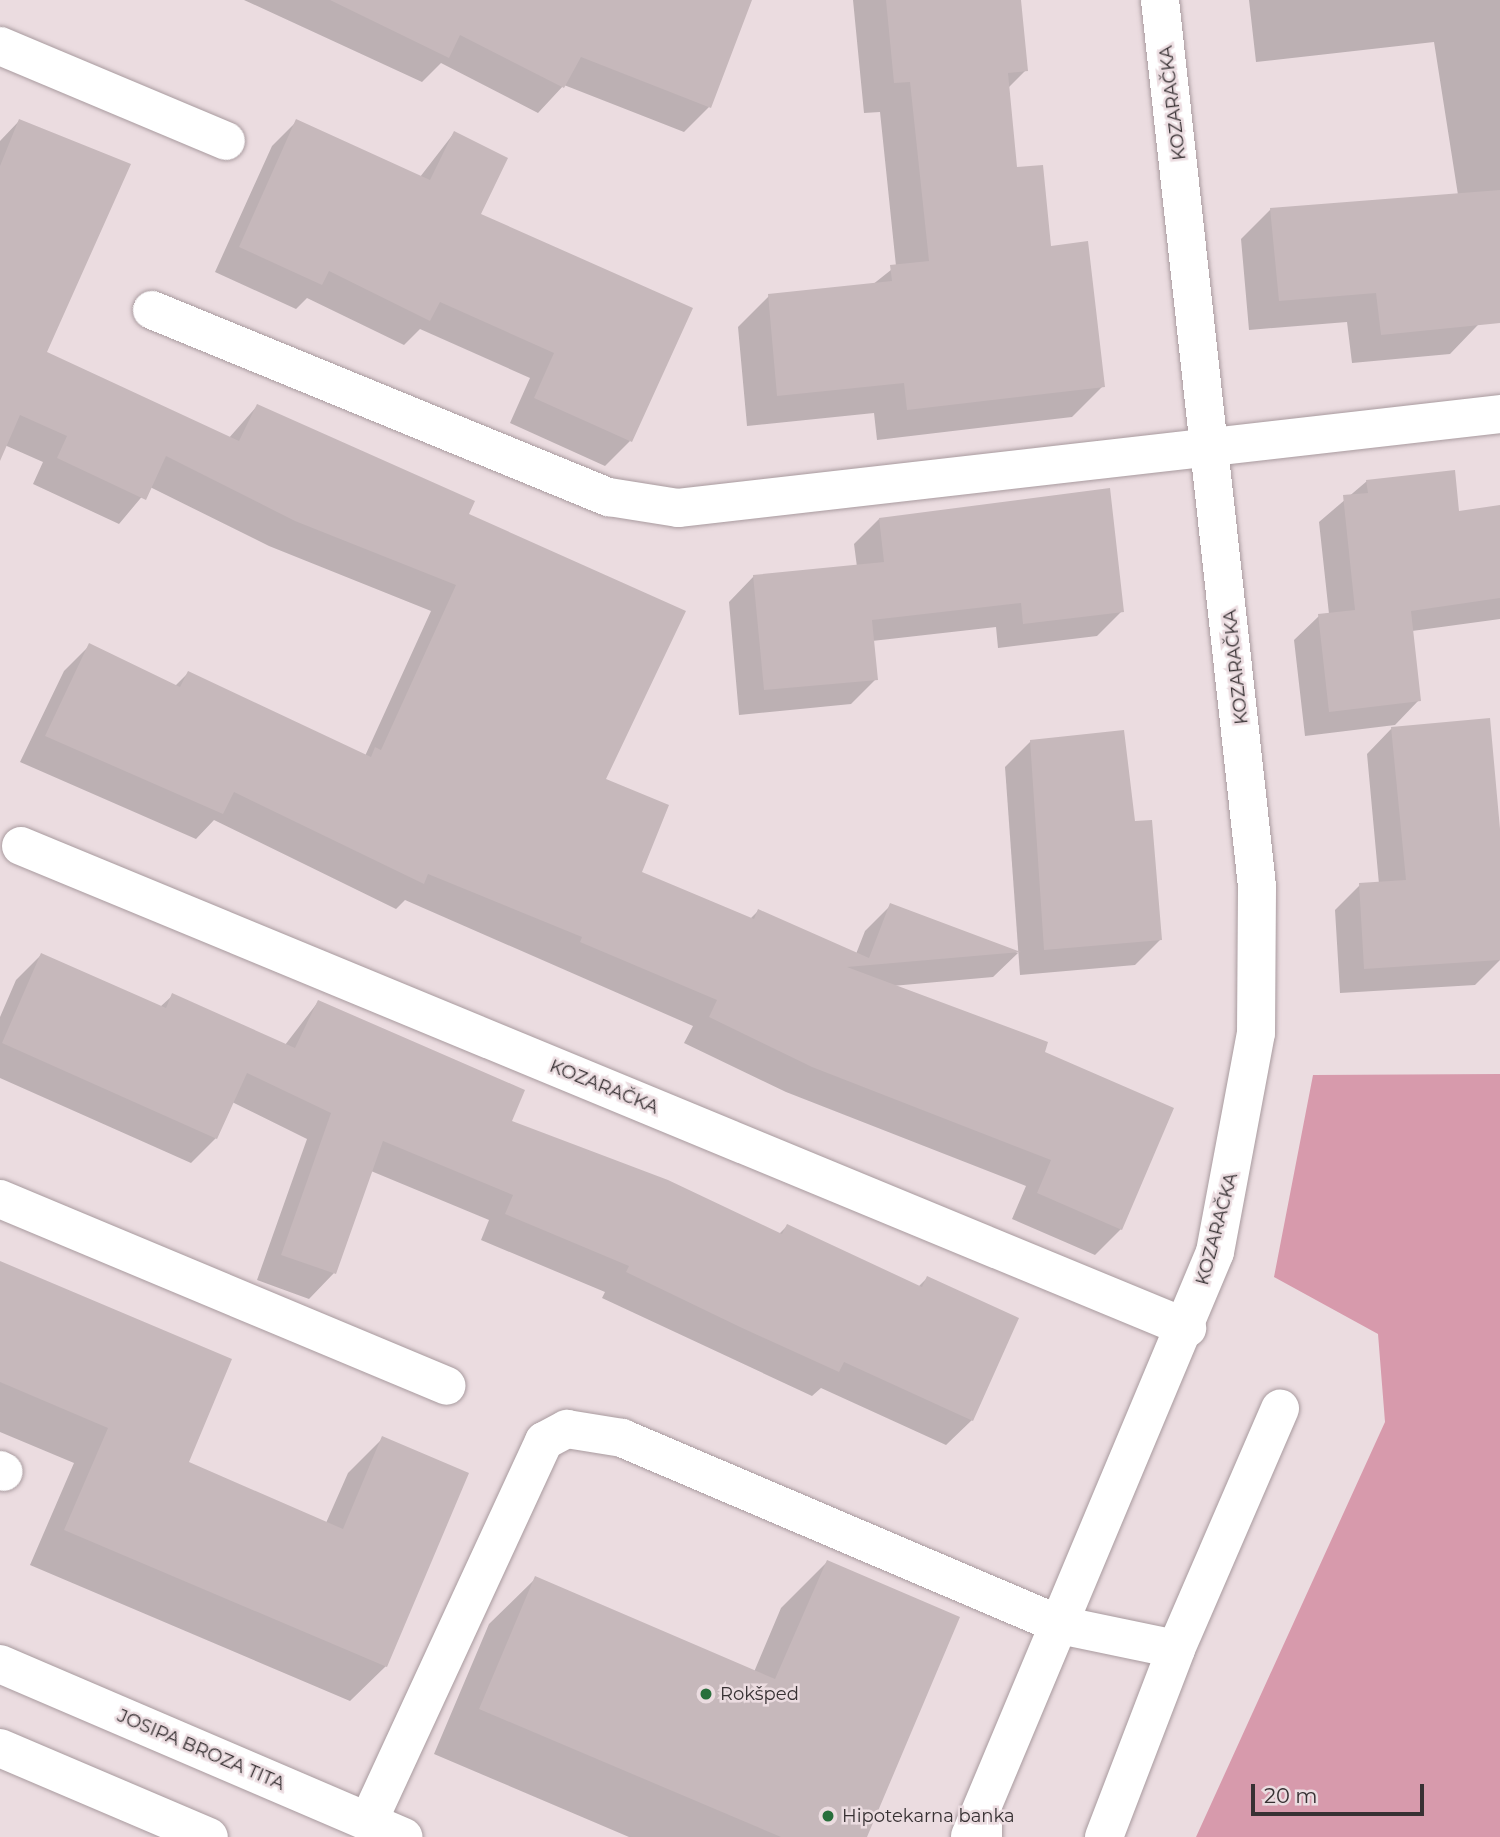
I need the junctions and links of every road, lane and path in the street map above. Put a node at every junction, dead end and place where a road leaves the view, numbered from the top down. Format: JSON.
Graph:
{"nodes":[{"id":1,"x":1160,"y":0,"type":"edge"},
{"id":2,"x":0,"y":46,"type":"edge"},
{"id":3,"x":226,"y":141,"type":"dead end"},
{"id":4,"x":152,"y":310,"type":"dead end"},
{"id":5,"x":1500,"y":414,"type":"edge"},
{"id":6,"x":1214,"y":448,"type":"junction"},
{"id":7,"x":21,"y":846,"type":"dead end"},
{"id":8,"x":0,"y":1199,"type":"edge"},
{"id":9,"x":1187,"y":1328,"type":"junction"},
{"id":10,"x":446,"y":1386,"type":"dead end"},
{"id":11,"x":1280,"y":1409,"type":"dead end"},
{"id":12,"x":1060,"y":1625,"type":"junction"},
{"id":13,"x":1176,"y":1649,"type":"junction"},
{"id":14,"x":0,"y":1664,"type":"edge"},
{"id":15,"x":0,"y":1748,"type":"edge"},
{"id":16,"x":368,"y":1822,"type":"junction"},
{"id":17,"x":978,"y":1827,"type":"edge"},
{"id":18,"x":190,"y":1833,"type":"edge"},
{"id":19,"x":403,"y":1837,"type":"edge"},
{"id":20,"x":1104,"y":1837,"type":"edge"}],
"edges":[{"from":1,"to":6,"type":"street","name":"KOZARAČKA"},
{"from":2,"to":3,"type":"street"},
{"from":4,"to":6,"type":"street"},
{"from":5,"to":6,"type":"street"},
{"from":6,"to":9,"type":"street","name":"KOZARAČKA"},
{"from":7,"to":9,"type":"street","name":"KOZARAČKA"},
{"from":8,"to":10,"type":"street"},
{"from":9,"to":12,"type":"street","name":"KOZARAČKA"},
{"from":11,"to":13,"type":"street"},
{"from":12,"to":13,"type":"street"},
{"from":12,"to":16,"type":"street"},
{"from":12,"to":17,"type":"street","name":"KOZARAČKA"},
{"from":13,"to":20,"type":"street"},
{"from":14,"to":16,"type":"street","name":"JOSIPA BROZA TITA"},
{"from":15,"to":18,"type":"street"},
{"from":16,"to":19,"type":"street","name":"JOSIPA BROZA TITA"}]}
